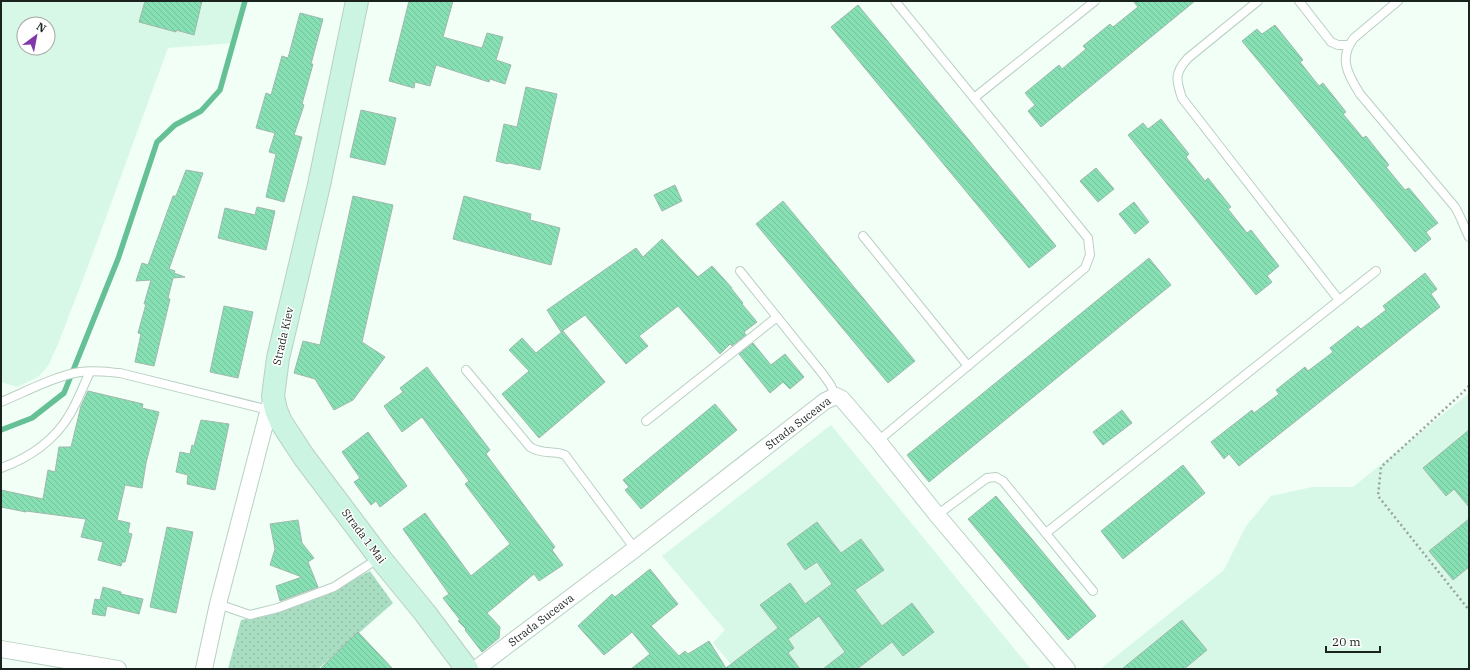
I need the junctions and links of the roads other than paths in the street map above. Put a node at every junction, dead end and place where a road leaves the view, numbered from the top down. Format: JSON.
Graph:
{"nodes":[{"id":1,"x":357,"y":1,"type":"edge"},
{"id":2,"x":895,"y":1,"type":"edge"},
{"id":3,"x":1095,"y":1,"type":"edge"},
{"id":4,"x":1258,"y":1,"type":"edge"},
{"id":5,"x":1299,"y":1,"type":"edge"},
{"id":6,"x":1398,"y":1,"type":"edge"},
{"id":7,"x":1349,"y":45,"type":"junction"},
{"id":8,"x":974,"y":98,"type":"junction"},
{"id":9,"x":863,"y":236,"type":"dead end"},
{"id":10,"x":1469,"y":237,"type":"edge"},
{"id":11,"x":740,"y":271,"type":"dead end"},
{"id":12,"x":1376,"y":271,"type":"dead end"},
{"id":13,"x":1338,"y":300,"type":"junction"},
{"id":14,"x":777,"y":317,"type":"junction"},
{"id":15,"x":968,"y":366,"type":"junction"},
{"id":16,"x":466,"y":370,"type":"dead end"},
{"id":17,"x":90,"y":372,"type":"junction"},
{"id":18,"x":836,"y":396,"type":"junction"},
{"id":19,"x":1,"y":402,"type":"edge"},
{"id":20,"x":271,"y":403,"type":"junction"},
{"id":21,"x":646,"y":421,"type":"dead end"},
{"id":22,"x":878,"y":441,"type":"junction"},
{"id":23,"x":1,"y":468,"type":"edge"},
{"id":24,"x":938,"y":516,"type":"junction"},
{"id":25,"x":1046,"y":533,"type":"junction"},
{"id":26,"x":635,"y":549,"type":"junction"},
{"id":27,"x":380,"y":558,"type":"junction"},
{"id":28,"x":1093,"y":591,"type":"dead end"},
{"id":29,"x":218,"y":604,"type":"junction"},
{"id":30,"x":1,"y":649,"type":"edge"},
{"id":31,"x":118,"y":669,"type":"edge"},
{"id":32,"x":204,"y":669,"type":"edge"},
{"id":33,"x":467,"y":669,"type":"edge"},
{"id":34,"x":476,"y":669,"type":"edge"},
{"id":35,"x":1067,"y":669,"type":"edge"}],
"edges":[{"from":1,"to":20,"type":"main road","name":"Strada Kiev"},
{"from":2,"to":8,"type":"lane"},
{"from":3,"to":8,"type":"lane"},
{"from":4,"to":13,"type":"lane"},
{"from":5,"to":7,"type":"lane"},
{"from":6,"to":7,"type":"lane"},
{"from":7,"to":10,"type":"lane"},
{"from":8,"to":15,"type":"lane"},
{"from":9,"to":15,"type":"lane"},
{"from":11,"to":14,"type":"lane"},
{"from":12,"to":13,"type":"lane"},
{"from":13,"to":25,"type":"lane"},
{"from":14,"to":18,"type":"lane"},
{"from":14,"to":21,"type":"lane"},
{"from":15,"to":22,"type":"lane"},
{"from":16,"to":26,"type":"lane"},
{"from":17,"to":19,"type":"lane"},
{"from":17,"to":20,"type":"lane"},
{"from":17,"to":23,"type":"lane"},
{"from":18,"to":22,"type":"street","name":"Strada Suceava"},
{"from":18,"to":26,"type":"street","name":"Strada Suceava"},
{"from":20,"to":27,"type":"main road","name":"Strada 1 Mai"},
{"from":20,"to":29,"type":"street","name":"Strada Kiev"},
{"from":22,"to":24,"type":"street","name":"Strada Suceava"},
{"from":24,"to":25,"type":"lane"},
{"from":24,"to":35,"type":"street","name":"Strada Suceava"},
{"from":25,"to":28,"type":"lane"},
{"from":26,"to":34,"type":"street","name":"Strada Suceava"},
{"from":27,"to":29,"type":"lane"},
{"from":27,"to":33,"type":"main road","name":"Strada 1 Mai"},
{"from":29,"to":32,"type":"street","name":"Strada Kiev"},
{"from":30,"to":31,"type":"street"}]}
